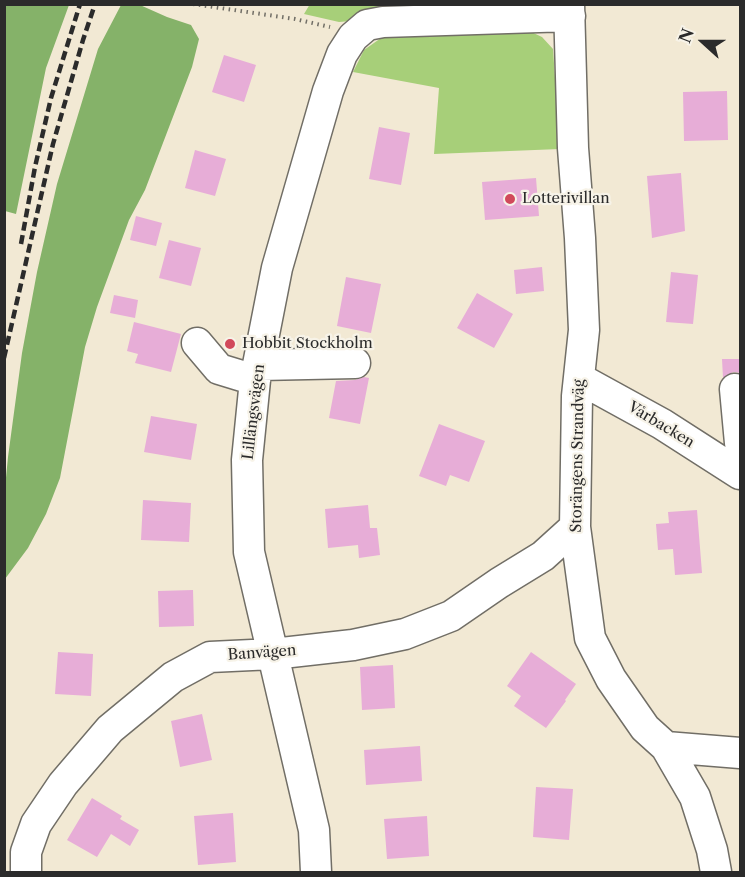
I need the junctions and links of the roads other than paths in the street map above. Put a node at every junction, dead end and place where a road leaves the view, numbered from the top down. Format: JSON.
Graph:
{"nodes":[{"id":1,"x":570,"y":10,"type":"edge"},
{"id":2,"x":197,"y":343,"type":"dead end"},
{"id":3,"x":355,"y":363,"type":"dead end"},
{"id":4,"x":258,"y":372,"type":"junction"},
{"id":5,"x":580,"y":379,"type":"junction"},
{"id":6,"x":735,"y":389,"type":"dead end"},
{"id":7,"x":741,"y":443,"type":"edge"},
{"id":8,"x":741,"y":474,"type":"edge"},
{"id":9,"x":575,"y":527,"type":"junction"},
{"id":10,"x":273,"y":654,"type":"junction"},
{"id":11,"x":666,"y":747,"type":"junction"},
{"id":12,"x":741,"y":753,"type":"edge"},
{"id":13,"x":26,"y":873,"type":"edge"},
{"id":14,"x":316,"y":873,"type":"edge"},
{"id":15,"x":716,"y":873,"type":"edge"}],
"edges":[{"from":1,"to":4,"type":"street","name":"Lillängsvägen"},
{"from":1,"to":5,"type":"street","name":"Storängens Strandväg"},
{"from":2,"to":4,"type":"street"},
{"from":3,"to":4,"type":"street"},
{"from":4,"to":10,"type":"street","name":"Lillängsvägen"},
{"from":5,"to":8,"type":"street","name":"Vårbacken"},
{"from":5,"to":9,"type":"street","name":"Storängens Strandväg"},
{"from":6,"to":7,"type":"street"},
{"from":9,"to":10,"type":"street","name":"Banvägen"},
{"from":9,"to":11,"type":"street","name":"Storängens Strandväg"},
{"from":10,"to":13,"type":"street","name":"Banvägen"},
{"from":10,"to":14,"type":"street","name":"Lillängsvägen"},
{"from":11,"to":12,"type":"street"},
{"from":11,"to":15,"type":"street","name":"Storängens Strandväg"}]}
